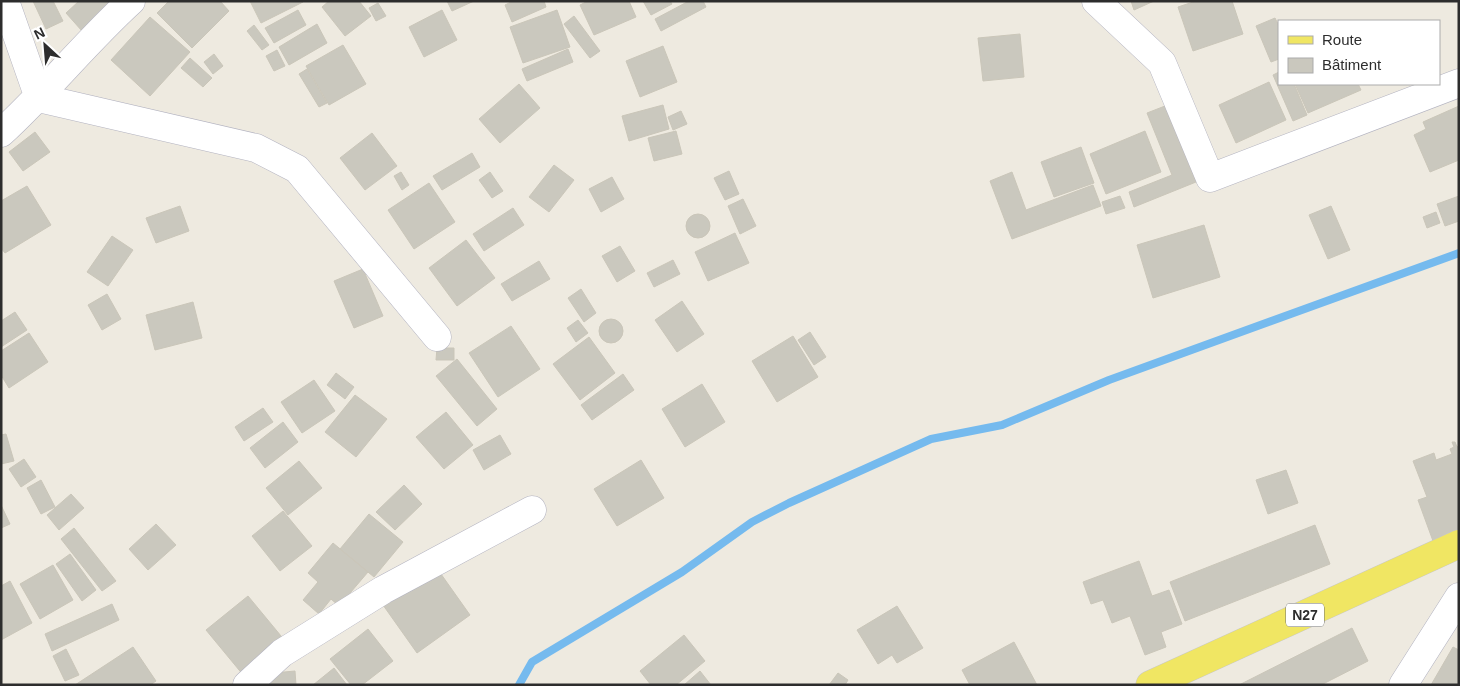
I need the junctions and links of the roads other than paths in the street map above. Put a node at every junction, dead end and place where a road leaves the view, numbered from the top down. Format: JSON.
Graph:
{"nodes":[{"id":1,"x":5,"y":1,"type":"edge"},
{"id":2,"x":131,"y":1,"type":"edge"},
{"id":3,"x":1096,"y":1,"type":"edge"},
{"id":4,"x":1459,"y":83,"type":"edge"},
{"id":5,"x":39,"y":98,"type":"junction"},
{"id":6,"x":1,"y":133,"type":"edge"},
{"id":7,"x":437,"y":336,"type":"dead end"},
{"id":8,"x":532,"y":510,"type":"dead end"},
{"id":9,"x":1459,"y":544,"type":"edge"},
{"id":10,"x":1459,"y":597,"type":"edge"},
{"id":11,"x":247,"y":685,"type":"edge"},
{"id":12,"x":1150,"y":685,"type":"edge"},
{"id":13,"x":1403,"y":685,"type":"edge"}],
"edges":[{"from":1,"to":5,"type":"street"},
{"from":2,"to":5,"type":"street"},
{"from":3,"to":4,"type":"street"},
{"from":5,"to":6,"type":"street"},
{"from":5,"to":7,"type":"street"},
{"from":8,"to":11,"type":"street"},
{"from":9,"to":12,"type":"main road","number":"N27"},
{"from":10,"to":13,"type":"street"}]}
